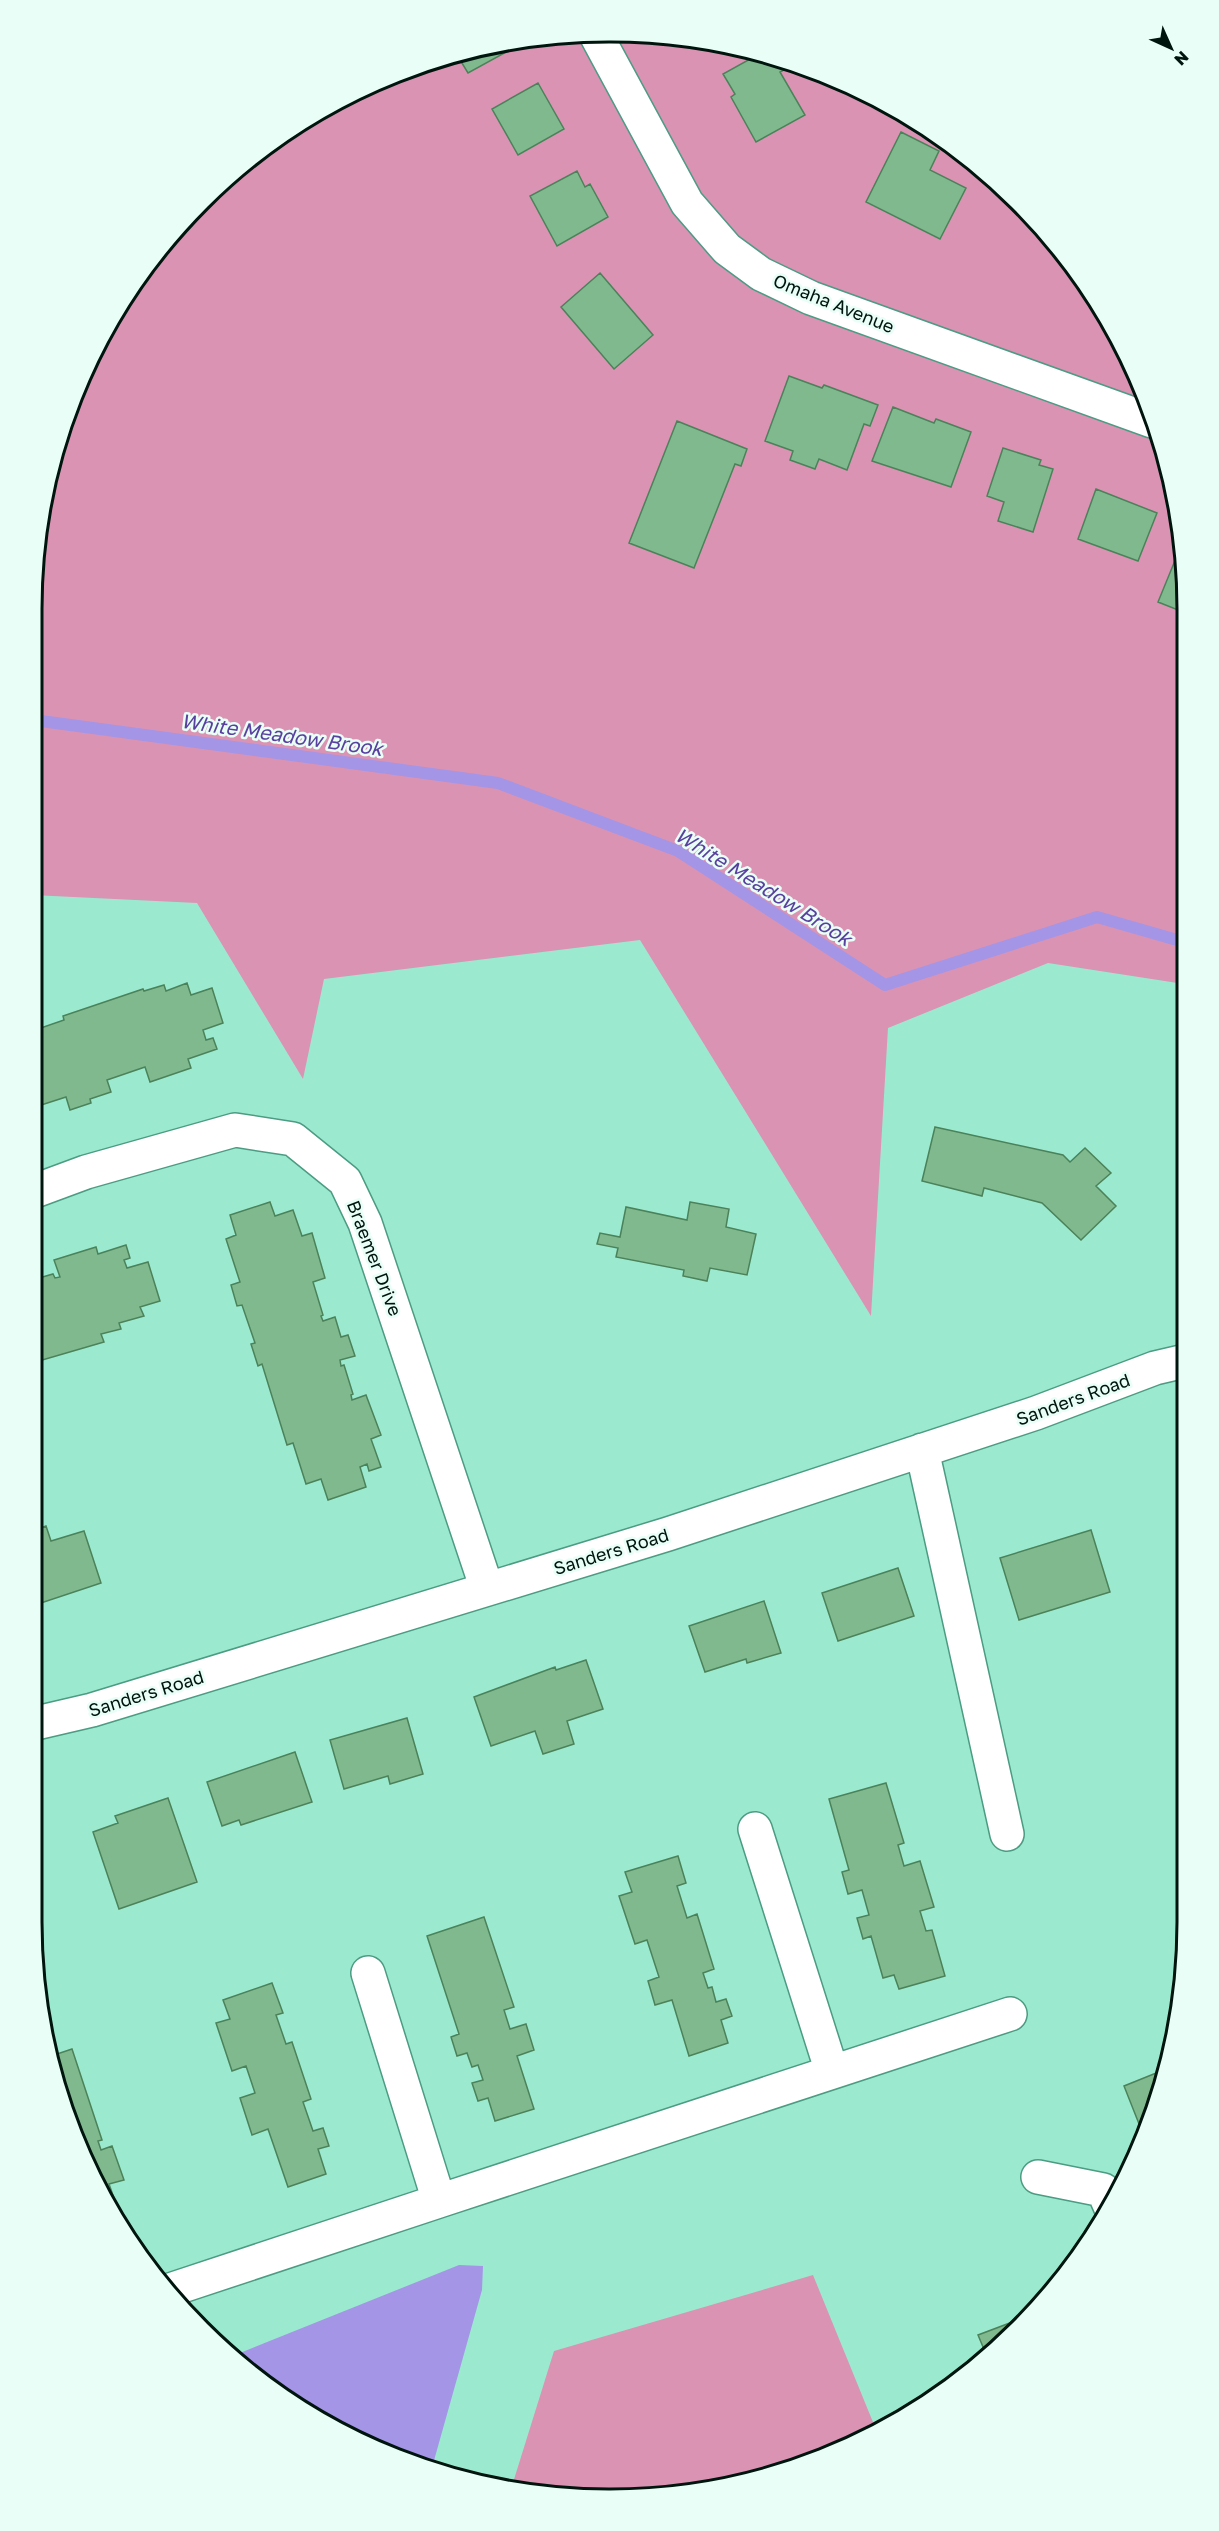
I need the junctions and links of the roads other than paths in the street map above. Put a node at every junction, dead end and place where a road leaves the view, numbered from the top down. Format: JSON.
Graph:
{"nodes":[{"id":1,"x":600,"y":42,"type":"edge"},
{"id":2,"x":1144,"y":418,"type":"edge"},
{"id":3,"x":42,"y":1188,"type":"edge"},
{"id":4,"x":1177,"y":1363,"type":"edge"},
{"id":5,"x":922,"y":1450,"type":"junction"},
{"id":6,"x":488,"y":1589,"type":"junction"},
{"id":7,"x":42,"y":1722,"type":"edge"},
{"id":8,"x":755,"y":1829,"type":"dead end"},
{"id":9,"x":1007,"y":1834,"type":"dead end"},
{"id":10,"x":368,"y":1973,"type":"dead end"},
{"id":11,"x":1010,"y":2014,"type":"dead end"},
{"id":12,"x":832,"y":2073,"type":"junction"},
{"id":13,"x":1038,"y":2177,"type":"dead end"},
{"id":14,"x":1106,"y":2196,"type":"edge"},
{"id":15,"x":439,"y":2201,"type":"junction"},
{"id":16,"x":176,"y":2288,"type":"edge"}],
"edges":[{"from":1,"to":2,"type":"street","name":"Omaha Avenue"},
{"from":3,"to":6,"type":"street","name":"Braemer Drive"},
{"from":4,"to":5,"type":"street","name":"Sanders Road"},
{"from":5,"to":6,"type":"street","name":"Sanders Road"},
{"from":5,"to":9,"type":"street"},
{"from":6,"to":7,"type":"street","name":"Sanders Road"},
{"from":8,"to":12,"type":"street"},
{"from":10,"to":15,"type":"street"},
{"from":11,"to":12,"type":"street"},
{"from":12,"to":15,"type":"street"},
{"from":13,"to":14,"type":"street"},
{"from":15,"to":16,"type":"street"}]}
